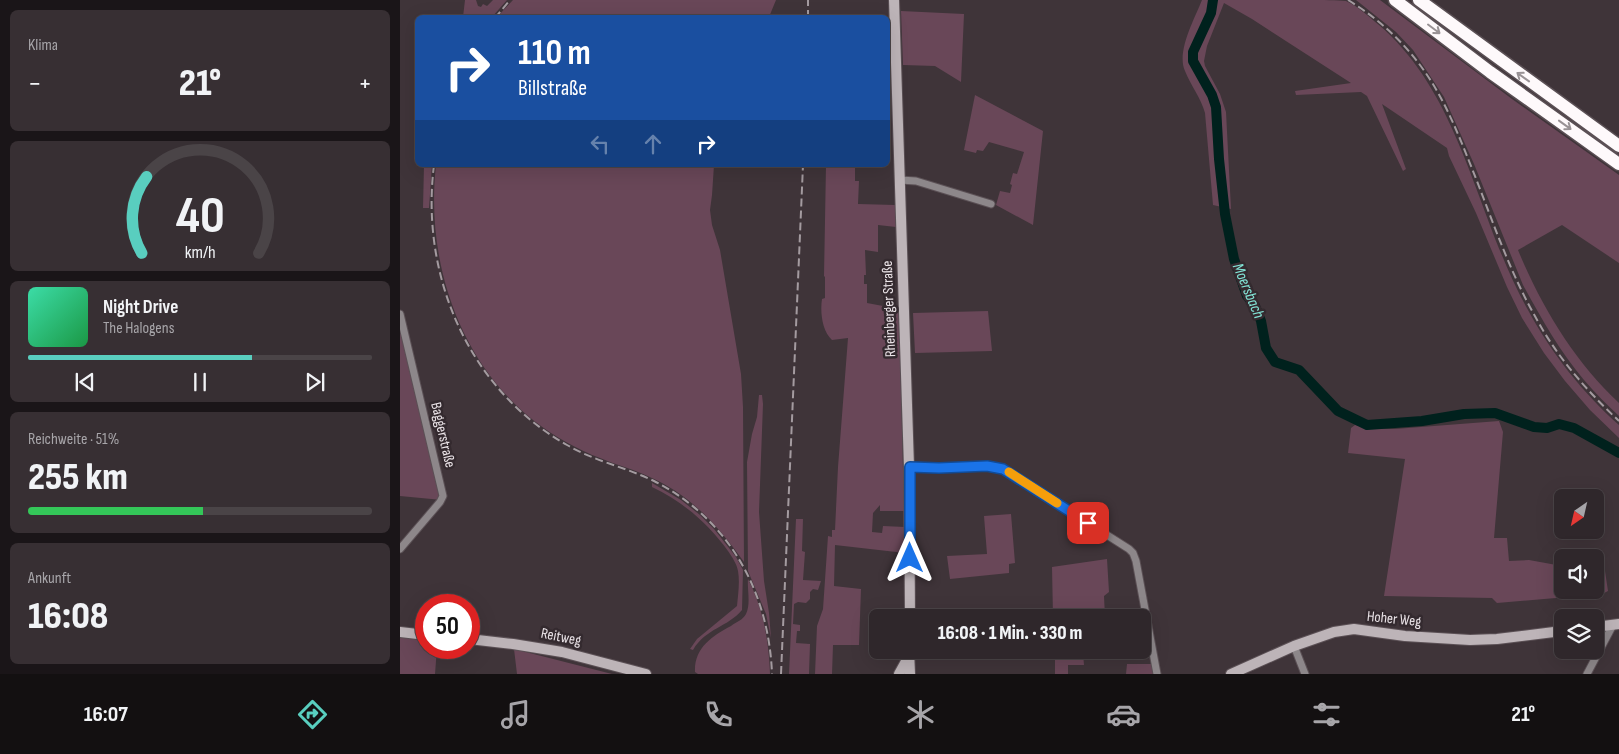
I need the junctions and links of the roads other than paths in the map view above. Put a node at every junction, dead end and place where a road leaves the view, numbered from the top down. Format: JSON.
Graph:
{"nodes":[{"id":1,"x":894,"y":0,"type":"edge"},
{"id":2,"x":1395,"y":0,"type":"edge"},
{"id":3,"x":1419,"y":0,"type":"edge"},
{"id":4,"x":1619,"y":146,"type":"edge"},
{"id":5,"x":1619,"y":164,"type":"edge"},
{"id":6,"x":900,"y":180,"type":"junction"},
{"id":7,"x":991,"y":204,"type":"dead end"},
{"id":8,"x":400,"y":314,"type":"edge"},
{"id":9,"x":910,"y":467,"type":"junction"},
{"id":10,"x":400,"y":550,"type":"edge"},
{"id":11,"x":910,"y":609,"type":"edge"},
{"id":12,"x":1616,"y":625,"type":"edge"},
{"id":13,"x":400,"y":632,"type":"edge"},
{"id":14,"x":1554,"y":632,"type":"edge"},
{"id":15,"x":415,"y":634,"type":"edge"},
{"id":16,"x":480,"y":640,"type":"edge"},
{"id":17,"x":1294,"y":646,"type":"junction"},
{"id":18,"x":906,"y":659,"type":"edge"},
{"id":19,"x":909,"y":659,"type":"edge"},
{"id":20,"x":646,"y":674,"type":"edge"},
{"id":21,"x":899,"y":674,"type":"edge"},
{"id":22,"x":910,"y":674,"type":"edge"},
{"id":23,"x":1157,"y":674,"type":"edge"},
{"id":24,"x":1231,"y":674,"type":"edge"},
{"id":25,"x":1305,"y":674,"type":"edge"},
{"id":26,"x":1586,"y":674,"type":"edge"}],
"edges":[{"from":1,"to":6,"type":"main road","name":"Rheinberger Straße"},
{"from":2,"to":5,"type":"highway","one_way":true},
{"from":4,"to":3,"type":"highway","one_way":true},
{"from":6,"to":7,"type":"street"},
{"from":6,"to":9,"type":"main road","name":"Rheinberger Straße"},
{"from":8,"to":10,"type":"street","name":"Baggerstraße"},
{"from":9,"to":11,"type":"main road","name":"Rheinberger Straße"},
{"from":9,"to":23,"type":"street"},
{"from":12,"to":26,"type":"street"},
{"from":13,"to":15,"type":"main road"},
{"from":14,"to":17,"type":"main road","name":"Hoher Weg"},
{"from":16,"to":20,"type":"main road","name":"Reitweg"},
{"from":17,"to":24,"type":"main road","name":"Hoher Weg"},
{"from":17,"to":25,"type":"street"},
{"from":18,"to":21,"type":"main road"},
{"from":19,"to":22,"type":"main road"}]}
